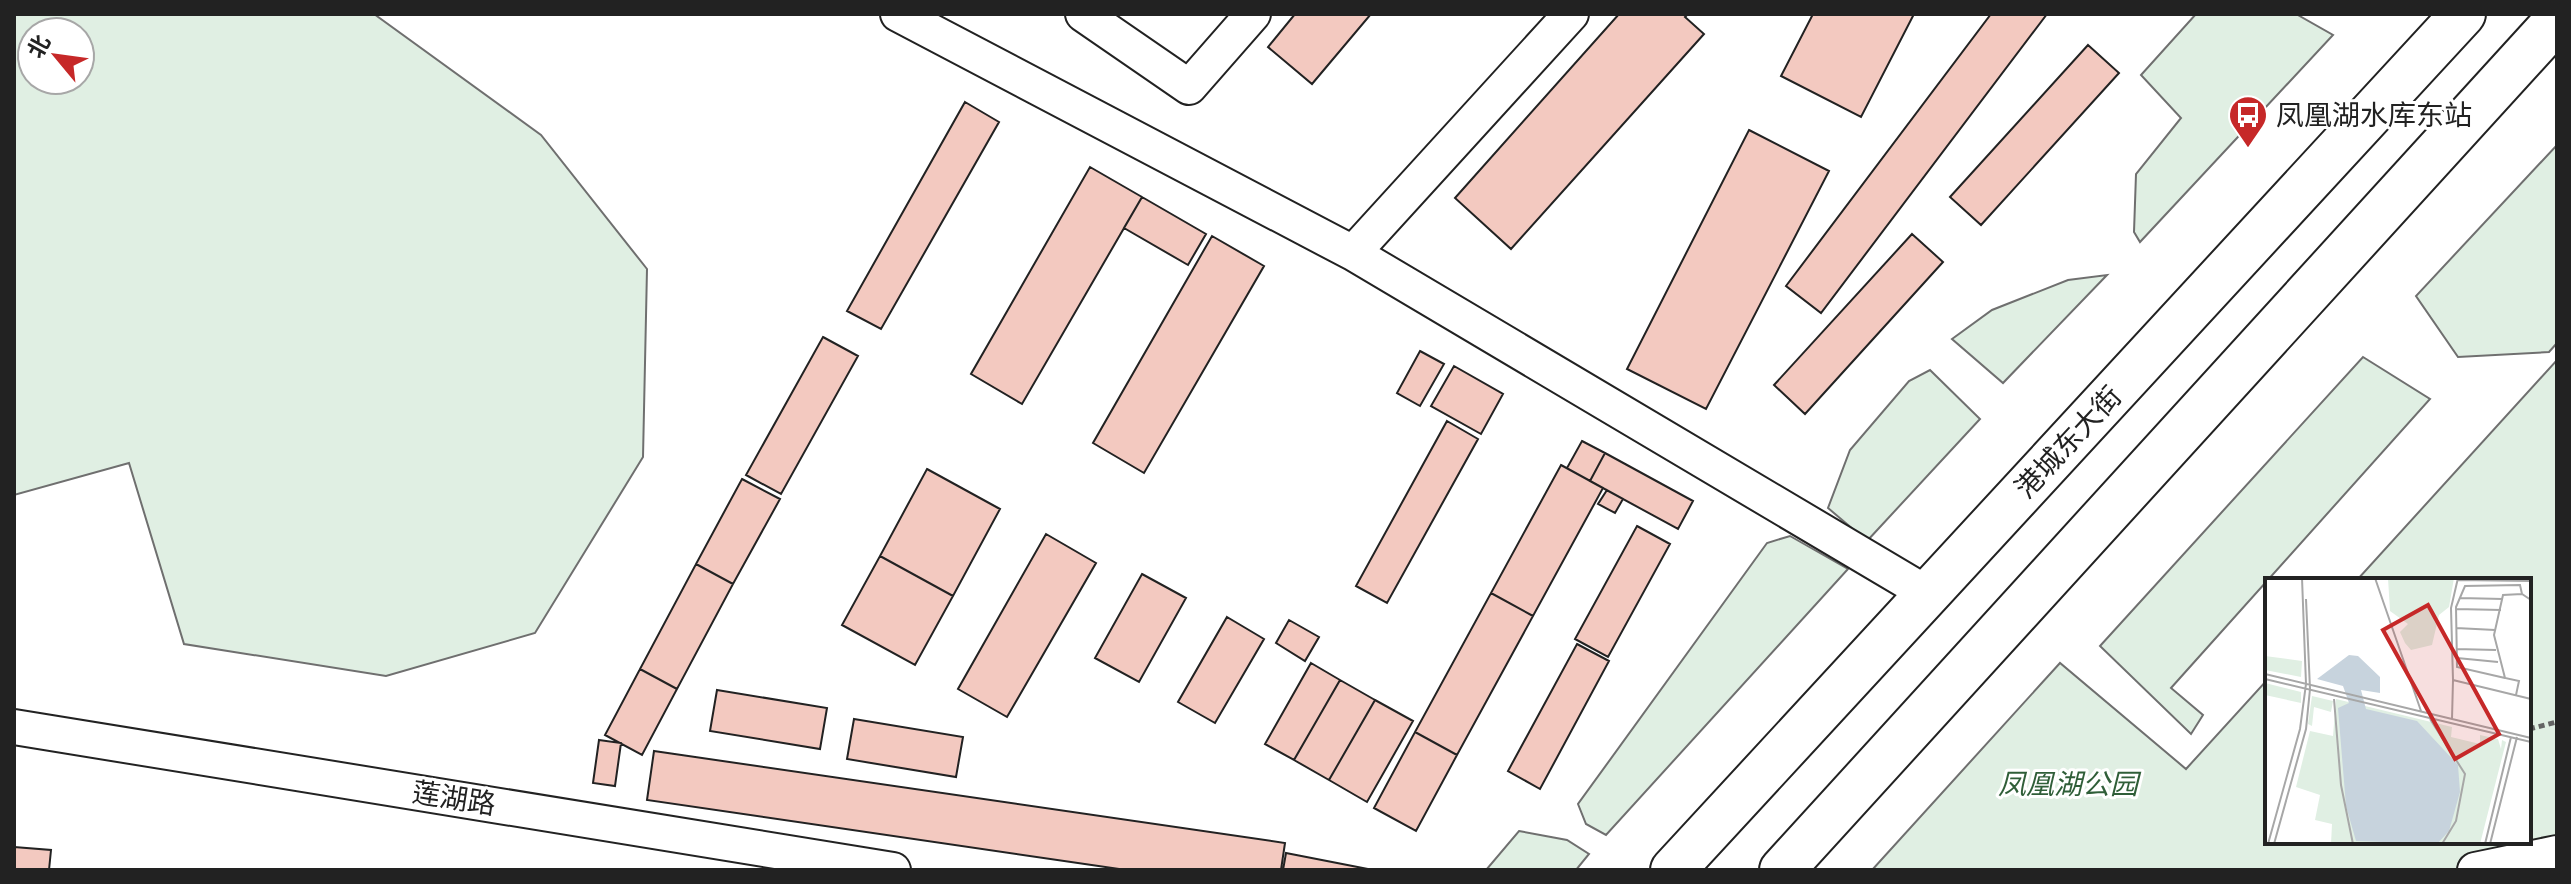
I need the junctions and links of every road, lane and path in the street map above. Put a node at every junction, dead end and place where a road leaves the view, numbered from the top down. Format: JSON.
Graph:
{"nodes":[{"id":1,"x":898,"y":14,"type":"edge"},
{"id":2,"x":1083,"y":14,"type":"edge"},
{"id":3,"x":1253,"y":14,"type":"edge"},
{"id":4,"x":1571,"y":14,"type":"edge"},
{"id":5,"x":2463,"y":14,"type":"edge"},
{"id":6,"x":2557,"y":20,"type":"edge"},
{"id":7,"x":1353,"y":253,"type":"junction"},
{"id":8,"x":1928,"y":594,"type":"junction"},
{"id":9,"x":2557,"y":722,"type":"edge"},
{"id":10,"x":14,"y":727,"type":"edge"},
{"id":11,"x":2531,"y":728,"type":"edge"},
{"id":12,"x":2557,"y":853,"type":"edge"},
{"id":13,"x":893,"y":870,"type":"edge"},
{"id":14,"x":1673,"y":870,"type":"edge"},
{"id":15,"x":1782,"y":870,"type":"edge"},
{"id":16,"x":2475,"y":870,"type":"edge"}],
"edges":[{"from":1,"to":7,"type":"street"},
{"from":2,"to":3,"type":"street"},
{"from":4,"to":7,"type":"street"},
{"from":5,"to":8,"type":"main road","name":"港城东大街"},
{"from":6,"to":15,"type":"main road"},
{"from":7,"to":8,"type":"street"},
{"from":8,"to":14,"type":"main road","name":"港城东大街"},
{"from":9,"to":11,"type":"path"},
{"from":10,"to":13,"type":"street","name":"莲湖路"},
{"from":12,"to":16,"type":"street"}]}
